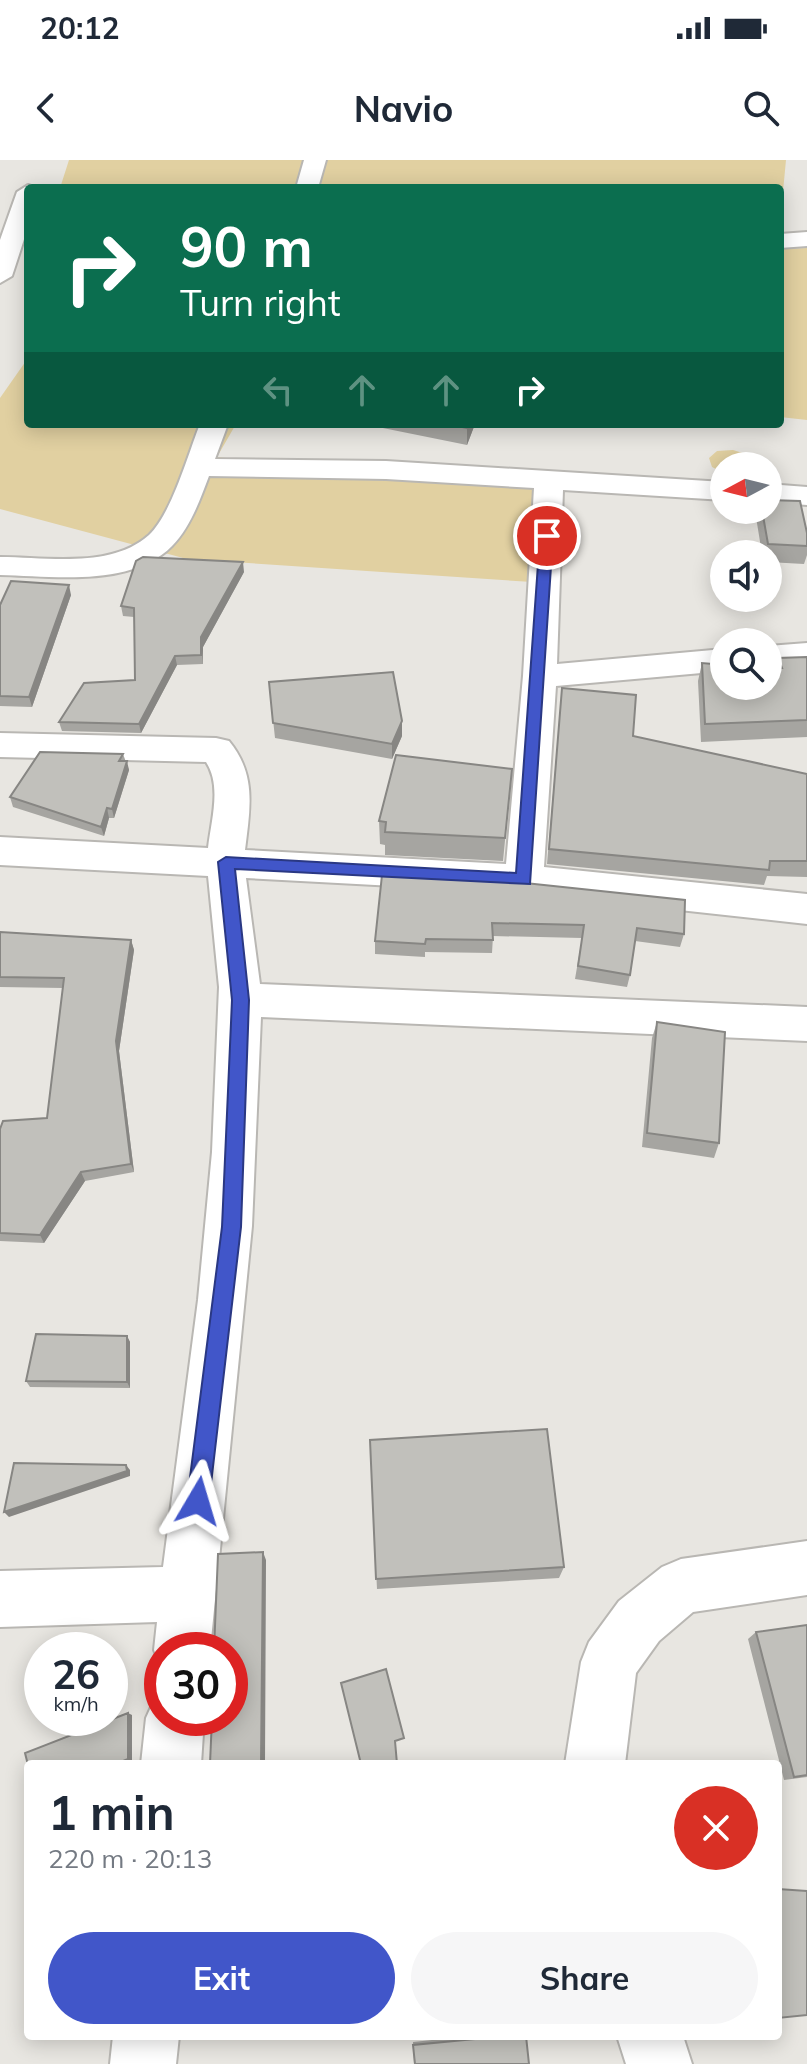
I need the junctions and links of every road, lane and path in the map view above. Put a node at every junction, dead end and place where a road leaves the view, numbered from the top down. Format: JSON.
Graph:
{"nodes":[{"id":1,"x":315,"y":160,"type":"edge"},
{"id":2,"x":308,"y":184,"type":"edge"},
{"id":3,"x":24,"y":203,"type":"edge"},
{"id":4,"x":807,"y":239,"type":"edge"},
{"id":5,"x":784,"y":241,"type":"edge"},
{"id":6,"x":0,"y":277,"type":"edge"},
{"id":7,"x":24,"y":280,"type":"edge"},
{"id":8,"x":212,"y":428,"type":"edge"},
{"id":9,"x":197,"y":467,"type":"junction"},
{"id":10,"x":549,"y":480,"type":"junction"},
{"id":11,"x":710,"y":490,"type":"edge"},
{"id":12,"x":782,"y":494,"type":"edge"},
{"id":13,"x":807,"y":496,"type":"edge"},
{"id":14,"x":0,"y":566,"type":"edge"},
{"id":15,"x":807,"y":654,"type":"edge"},
{"id":16,"x":782,"y":656,"type":"edge"},
{"id":17,"x":710,"y":661,"type":"edge"},
{"id":18,"x":540,"y":676,"type":"junction"},
{"id":19,"x":0,"y":745,"type":"edge"},
{"id":20,"x":0,"y":851,"type":"edge"},
{"id":21,"x":226,"y":862,"type":"junction"},
{"id":22,"x":524,"y":879,"type":"junction"},
{"id":23,"x":807,"y":909,"type":"edge"},
{"id":24,"x":240,"y":1000,"type":"junction"},
{"id":25,"x":807,"y":1024,"type":"edge"},
{"id":26,"x":807,"y":1568,"type":"edge"},
{"id":27,"x":187,"y":1594,"type":"junction"},
{"id":28,"x":0,"y":1599,"type":"edge"},
{"id":29,"x":184,"y":1632,"type":"edge"},
{"id":30,"x":173,"y":1736,"type":"edge"},
{"id":31,"x":171,"y":1760,"type":"edge"},
{"id":32,"x":595,"y":1760,"type":"edge"},
{"id":33,"x":146,"y":2040,"type":"edge"},
{"id":34,"x":651,"y":2040,"type":"edge"},
{"id":35,"x":143,"y":2064,"type":"edge"},
{"id":36,"x":659,"y":2064,"type":"edge"}],
"edges":[{"from":1,"to":2,"type":"street"},
{"from":3,"to":6,"type":"street"},
{"from":4,"to":5,"type":"street"},
{"from":6,"to":7,"type":"street"},
{"from":8,"to":9,"type":"street"},
{"from":9,"to":10,"type":"street"},
{"from":9,"to":14,"type":"street"},
{"from":10,"to":11,"type":"street"},
{"from":10,"to":18,"type":"street"},
{"from":12,"to":13,"type":"street"},
{"from":15,"to":16,"type":"street"},
{"from":17,"to":18,"type":"street"},
{"from":18,"to":22,"type":"street"},
{"from":19,"to":21,"type":"street"},
{"from":20,"to":21,"type":"street"},
{"from":21,"to":22,"type":"street"},
{"from":21,"to":24,"type":"street"},
{"from":22,"to":23,"type":"street"},
{"from":24,"to":25,"type":"street"},
{"from":24,"to":27,"type":"street"},
{"from":26,"to":32,"type":"street"},
{"from":27,"to":28,"type":"street"},
{"from":27,"to":29,"type":"street"},
{"from":30,"to":31,"type":"street"},
{"from":33,"to":35,"type":"street"},
{"from":34,"to":36,"type":"street"}]}
